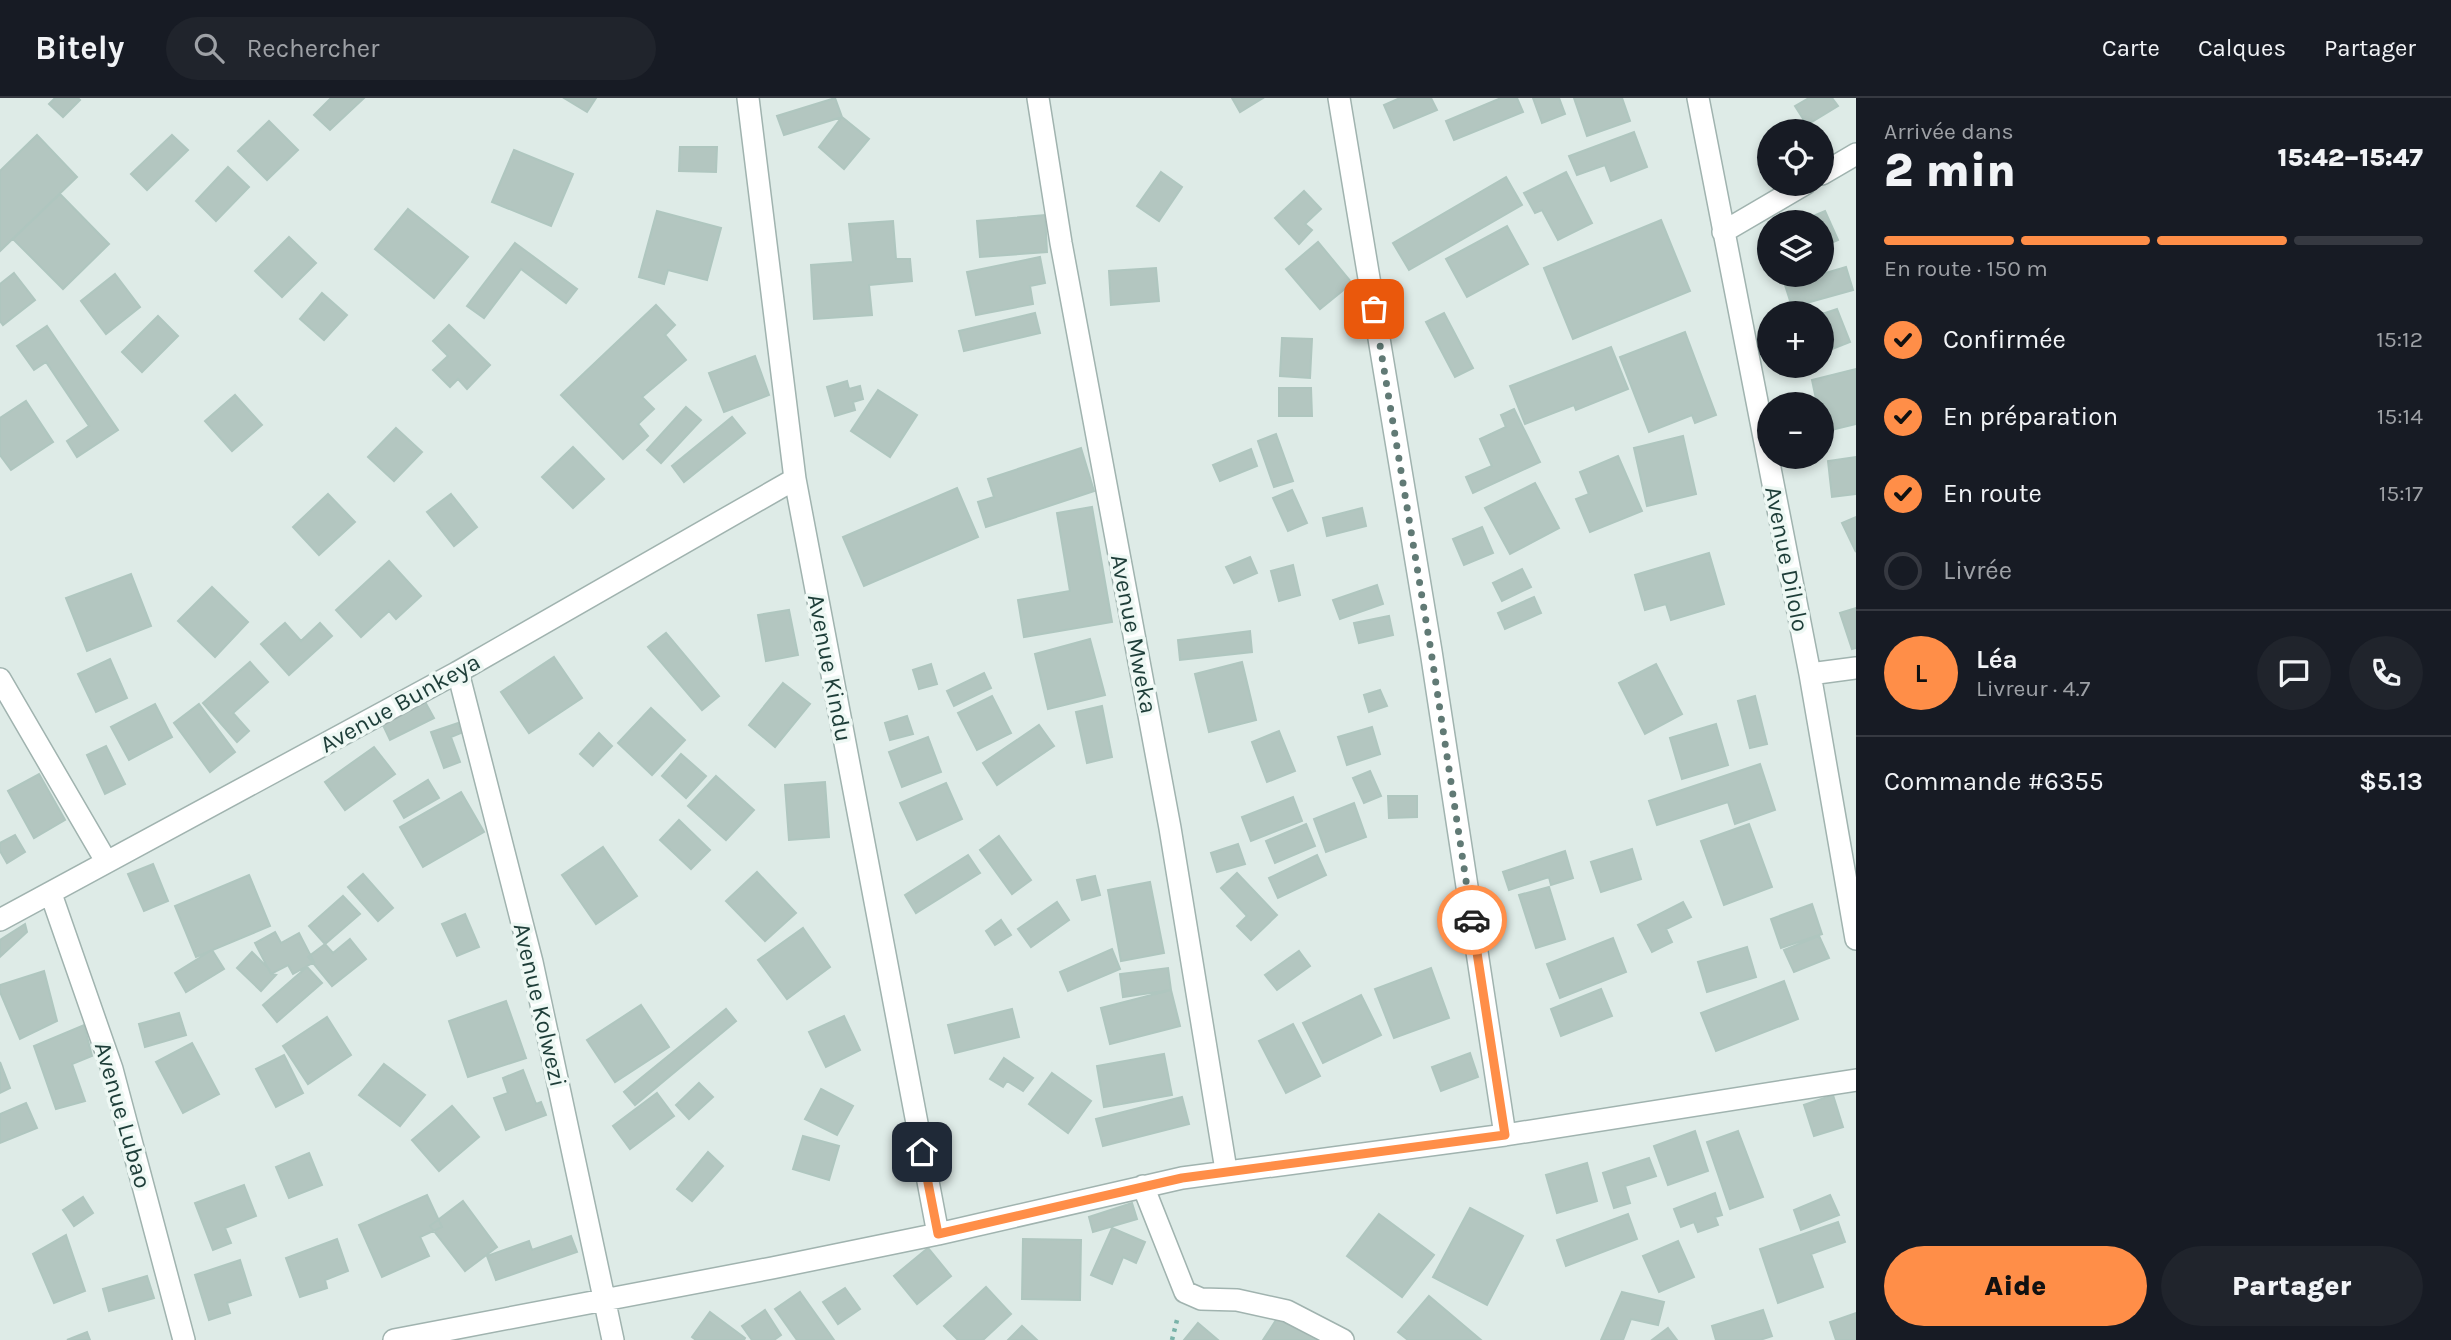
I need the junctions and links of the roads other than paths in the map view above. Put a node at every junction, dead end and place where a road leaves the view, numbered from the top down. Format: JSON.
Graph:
{"nodes":[{"id":1,"x":748,"y":98,"type":"edge"},
{"id":2,"x":1038,"y":98,"type":"edge"},
{"id":3,"x":1339,"y":98,"type":"edge"},
{"id":4,"x":1698,"y":98,"type":"edge"},
{"id":5,"x":1856,"y":154,"type":"edge"},
{"id":6,"x":1834,"y":167,"type":"edge"},
{"id":7,"x":1784,"y":196,"type":"edge"},
{"id":8,"x":1723,"y":232,"type":"junction"},
{"id":9,"x":795,"y":479,"type":"junction"},
{"id":10,"x":1856,"y":668,"type":"edge"},
{"id":11,"x":458,"y":672,"type":"junction"},
{"id":12,"x":1810,"y":674,"type":"junction"},
{"id":13,"x":0,"y":679,"type":"edge"},
{"id":14,"x":106,"y":861,"type":"junction"},
{"id":15,"x":51,"y":894,"type":"junction"},
{"id":16,"x":0,"y":920,"type":"edge"},
{"id":17,"x":1856,"y":939,"type":"edge"},
{"id":18,"x":1856,"y":1080,"type":"edge"},
{"id":19,"x":1505,"y":1135,"type":"junction"},
{"id":20,"x":1226,"y":1170,"type":"junction"},
{"id":21,"x":1143,"y":1186,"type":"junction"},
{"id":22,"x":938,"y":1234,"type":"junction"},
{"id":23,"x":604,"y":1301,"type":"junction"},
{"id":24,"x":184,"y":1340,"type":"edge"},
{"id":25,"x":394,"y":1340,"type":"edge"},
{"id":26,"x":613,"y":1340,"type":"edge"},
{"id":27,"x":1343,"y":1340,"type":"edge"}],
"edges":[{"from":1,"to":9,"type":"street","name":"Avenue Kindu"},
{"from":2,"to":20,"type":"street","name":"Avenue Mweka"},
{"from":3,"to":19,"type":"street"},
{"from":4,"to":8,"type":"street","name":"Avenue Dilolo"},
{"from":5,"to":6,"type":"street"},
{"from":7,"to":8,"type":"street"},
{"from":8,"to":12,"type":"street","name":"Avenue Dilolo"},
{"from":9,"to":11,"type":"street","name":"Avenue Bunkeya"},
{"from":9,"to":22,"type":"street","name":"Avenue Kindu"},
{"from":10,"to":12,"type":"street"},
{"from":11,"to":14,"type":"street","name":"Avenue Bunkeya"},
{"from":11,"to":23,"type":"street","name":"Avenue Kolwezi"},
{"from":12,"to":17,"type":"street","name":"Avenue Dilolo"},
{"from":13,"to":14,"type":"street"},
{"from":14,"to":15,"type":"street","name":"Avenue Bunkeya"},
{"from":15,"to":16,"type":"street","name":"Avenue Bunkeya"},
{"from":15,"to":24,"type":"street","name":"Avenue Lubao"},
{"from":18,"to":19,"type":"street"},
{"from":19,"to":20,"type":"street"},
{"from":20,"to":21,"type":"street"},
{"from":21,"to":22,"type":"street"},
{"from":21,"to":27,"type":"street"},
{"from":22,"to":23,"type":"street"},
{"from":23,"to":25,"type":"street"},
{"from":23,"to":26,"type":"street","name":"Avenue Kolwezi"}]}
